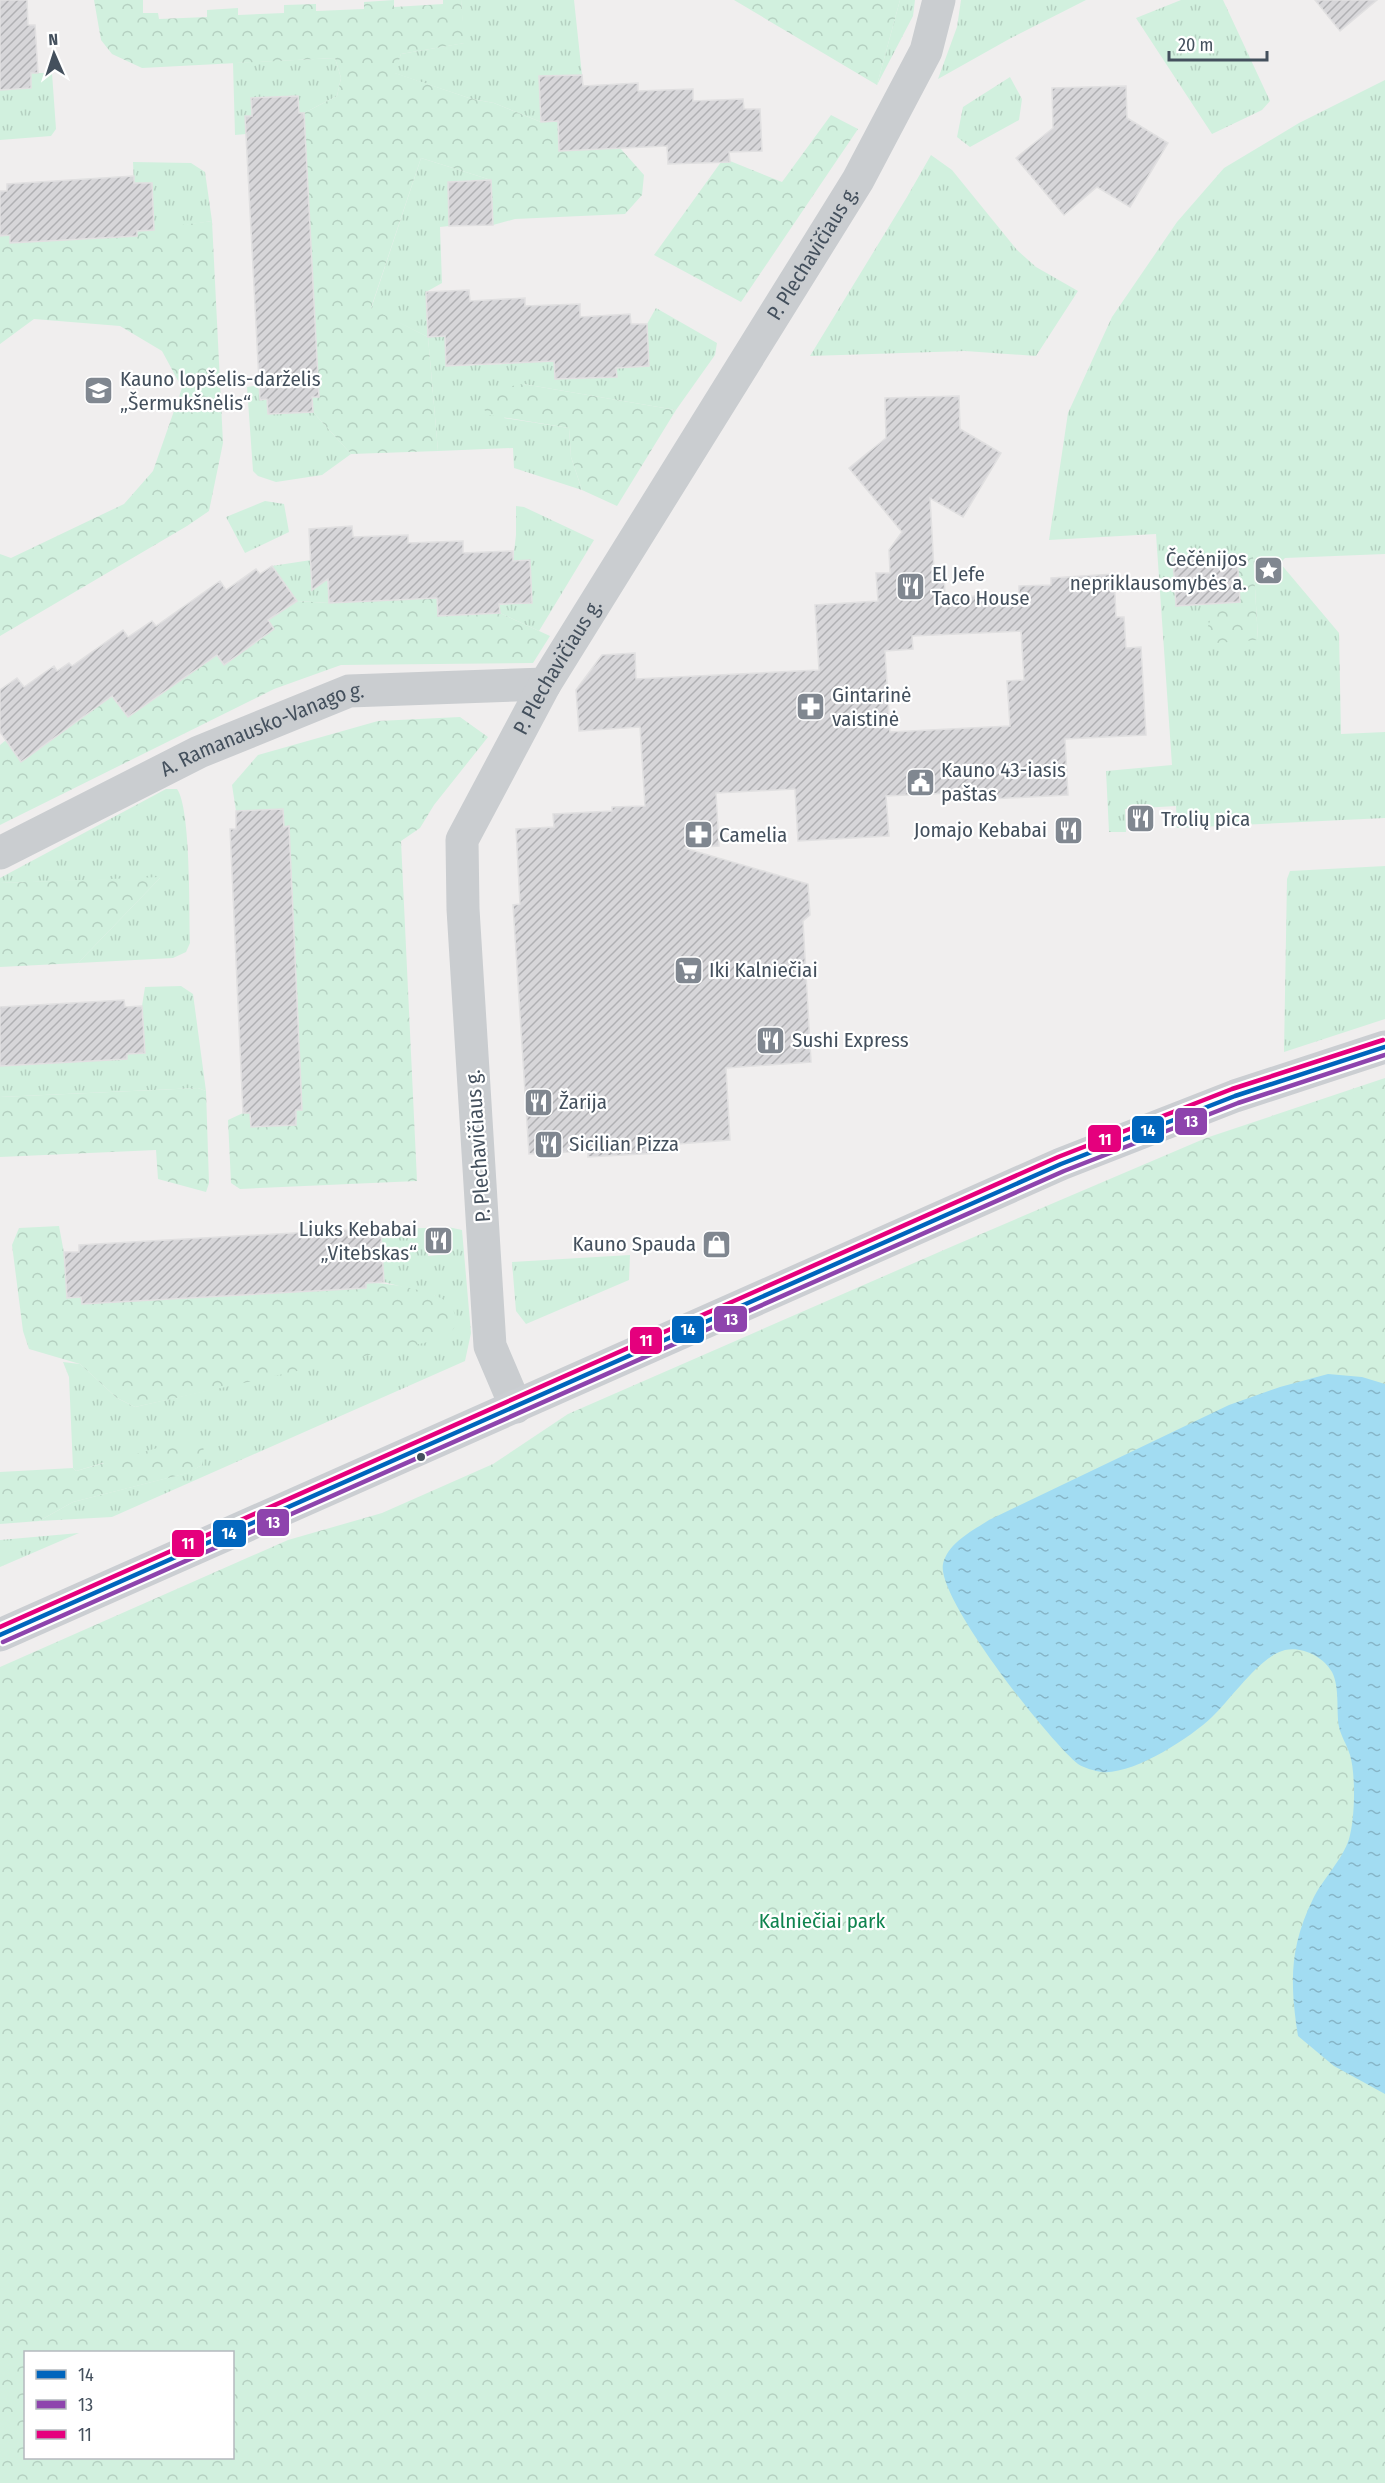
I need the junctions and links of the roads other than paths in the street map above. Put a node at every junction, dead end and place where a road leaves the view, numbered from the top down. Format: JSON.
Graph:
{"nodes":[{"id":1,"x":939,"y":0,"type":"edge"},
{"id":2,"x":545,"y":684,"type":"junction"},
{"id":3,"x":0,"y":853,"type":"edge"},
{"id":4,"x":1385,"y":1047,"type":"edge"},
{"id":5,"x":516,"y":1407,"type":"junction"},
{"id":6,"x":0,"y":1635,"type":"edge"}],
"edges":[{"from":1,"to":2,"type":"street","name":"P. Plechavičiaus g."},
{"from":2,"to":3,"type":"street","name":"A. Ramanausko-Vanago g."},
{"from":2,"to":5,"type":"street","name":"P. Plechavičiaus g."},
{"from":4,"to":5,"type":"main road"},
{"from":5,"to":6,"type":"main road"}]}
